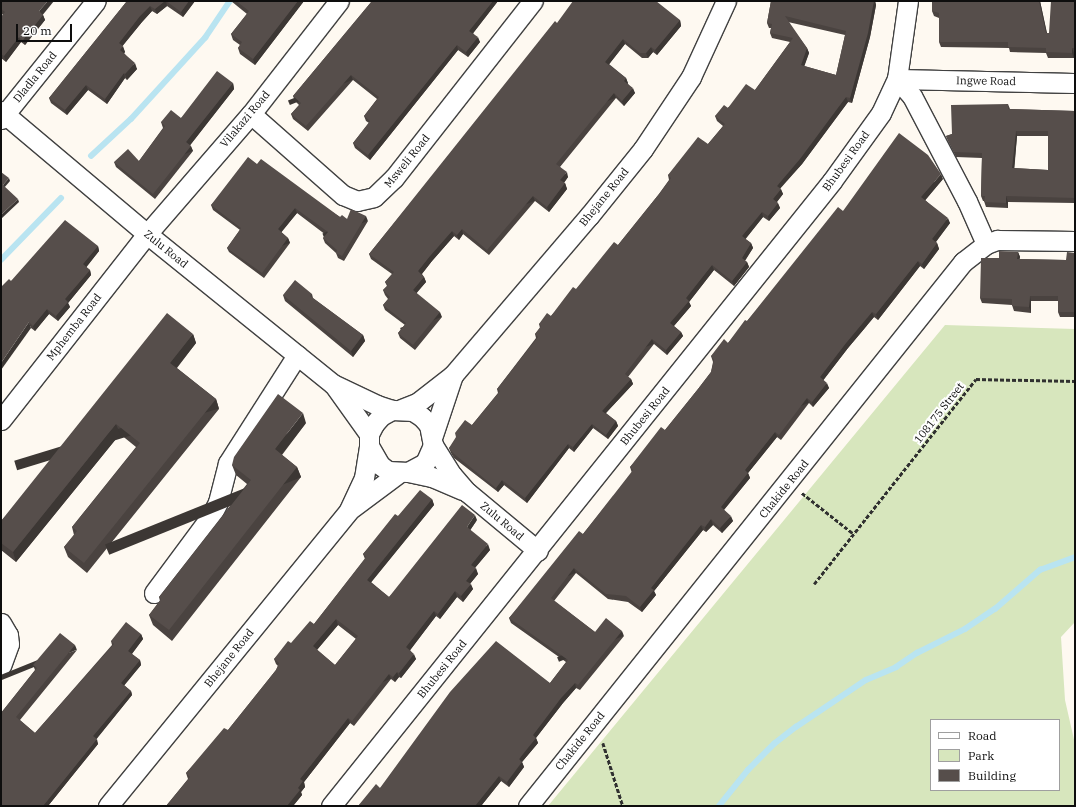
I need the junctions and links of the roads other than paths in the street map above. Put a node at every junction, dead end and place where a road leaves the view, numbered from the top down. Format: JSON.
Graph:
{"nodes":[{"id":1,"x":96,"y":1,"type":"edge"},
{"id":2,"x":339,"y":1,"type":"edge"},
{"id":3,"x":533,"y":1,"type":"edge"},
{"id":4,"x":726,"y":1,"type":"edge"},
{"id":5,"x":908,"y":1,"type":"edge"},
{"id":6,"x":896,"y":79,"type":"junction"},
{"id":7,"x":1075,"y":83,"type":"edge"},
{"id":8,"x":251,"y":114,"type":"junction"},
{"id":9,"x":2,"y":115,"type":"edge"},
{"id":10,"x":147,"y":234,"type":"junction"},
{"id":11,"x":1075,"y":240,"type":"edge"},
{"id":12,"x":986,"y":244,"type":"junction"},
{"id":13,"x":297,"y":355,"type":"junction"},
{"id":14,"x":454,"y":375,"type":"junction"},
{"id":15,"x":333,"y":384,"type":"junction"},
{"id":16,"x":397,"y":410,"type":"junction"},
{"id":17,"x":1,"y":420,"type":"edge"},
{"id":18,"x":369,"y":440,"type":"junction"},
{"id":19,"x":433,"y":440,"type":"junction"},
{"id":20,"x":404,"y":473,"type":"junction"},
{"id":21,"x":467,"y":492,"type":"junction"},
{"id":22,"x":349,"y":510,"type":"junction"},
{"id":23,"x":538,"y":551,"type":"junction"},
{"id":24,"x":154,"y":593,"type":"dead end"},
{"id":25,"x":1,"y":623,"type":"edge"},
{"id":26,"x":1,"y":666,"type":"edge"},
{"id":27,"x":108,"y":806,"type":"edge"},
{"id":28,"x":332,"y":806,"type":"edge"},
{"id":29,"x":528,"y":806,"type":"edge"}],
"edges":[{"from":1,"to":9,"type":"street","name":"Dladla Road"},
{"from":2,"to":8,"type":"street","name":"Vilakazi Road"},
{"from":3,"to":8,"type":"street","name":"Msweli Road"},
{"from":4,"to":14,"type":"street","name":"Bhejane Road"},
{"from":5,"to":6,"type":"street","name":"Bhubesi Road"},
{"from":6,"to":7,"type":"street","name":"Ingwe Road"},
{"from":6,"to":12,"type":"street"},
{"from":6,"to":23,"type":"street","name":"Bhubesi Road"},
{"from":8,"to":10,"type":"street","name":"Vilakazi Road"},
{"from":9,"to":10,"type":"street","name":"Zulu Road"},
{"from":10,"to":13,"type":"street","name":"Zulu Road"},
{"from":10,"to":17,"type":"street","name":"Mphemba Road"},
{"from":11,"to":12,"type":"street","name":"Chakide Road"},
{"from":12,"to":29,"type":"street","name":"Chakide Road"},
{"from":13,"to":15,"type":"street","name":"Zulu Road"},
{"from":13,"to":24,"type":"street"},
{"from":14,"to":16,"type":"street","name":"Bhejane Road"},
{"from":14,"to":19,"type":"street","name":"Bhejane Road"},
{"from":15,"to":16,"type":"street","name":"Zulu Road"},
{"from":15,"to":18,"type":"street","name":"Zulu Road"},
{"from":16,"to":18,"type":"street"},
{"from":16,"to":19,"type":"street"},
{"from":18,"to":20,"type":"street"},
{"from":18,"to":22,"type":"street","name":"Bhejane Road"},
{"from":19,"to":20,"type":"street"},
{"from":19,"to":21,"type":"street","name":"Zulu Road"},
{"from":20,"to":21,"type":"street","name":"Zulu Road"},
{"from":20,"to":22,"type":"street","name":"Bhejane Road"},
{"from":21,"to":23,"type":"street","name":"Zulu Road"},
{"from":22,"to":27,"type":"street","name":"Bhejane Road"},
{"from":23,"to":28,"type":"street","name":"Bhubesi Road"},
{"from":25,"to":26,"type":"street"}]}
